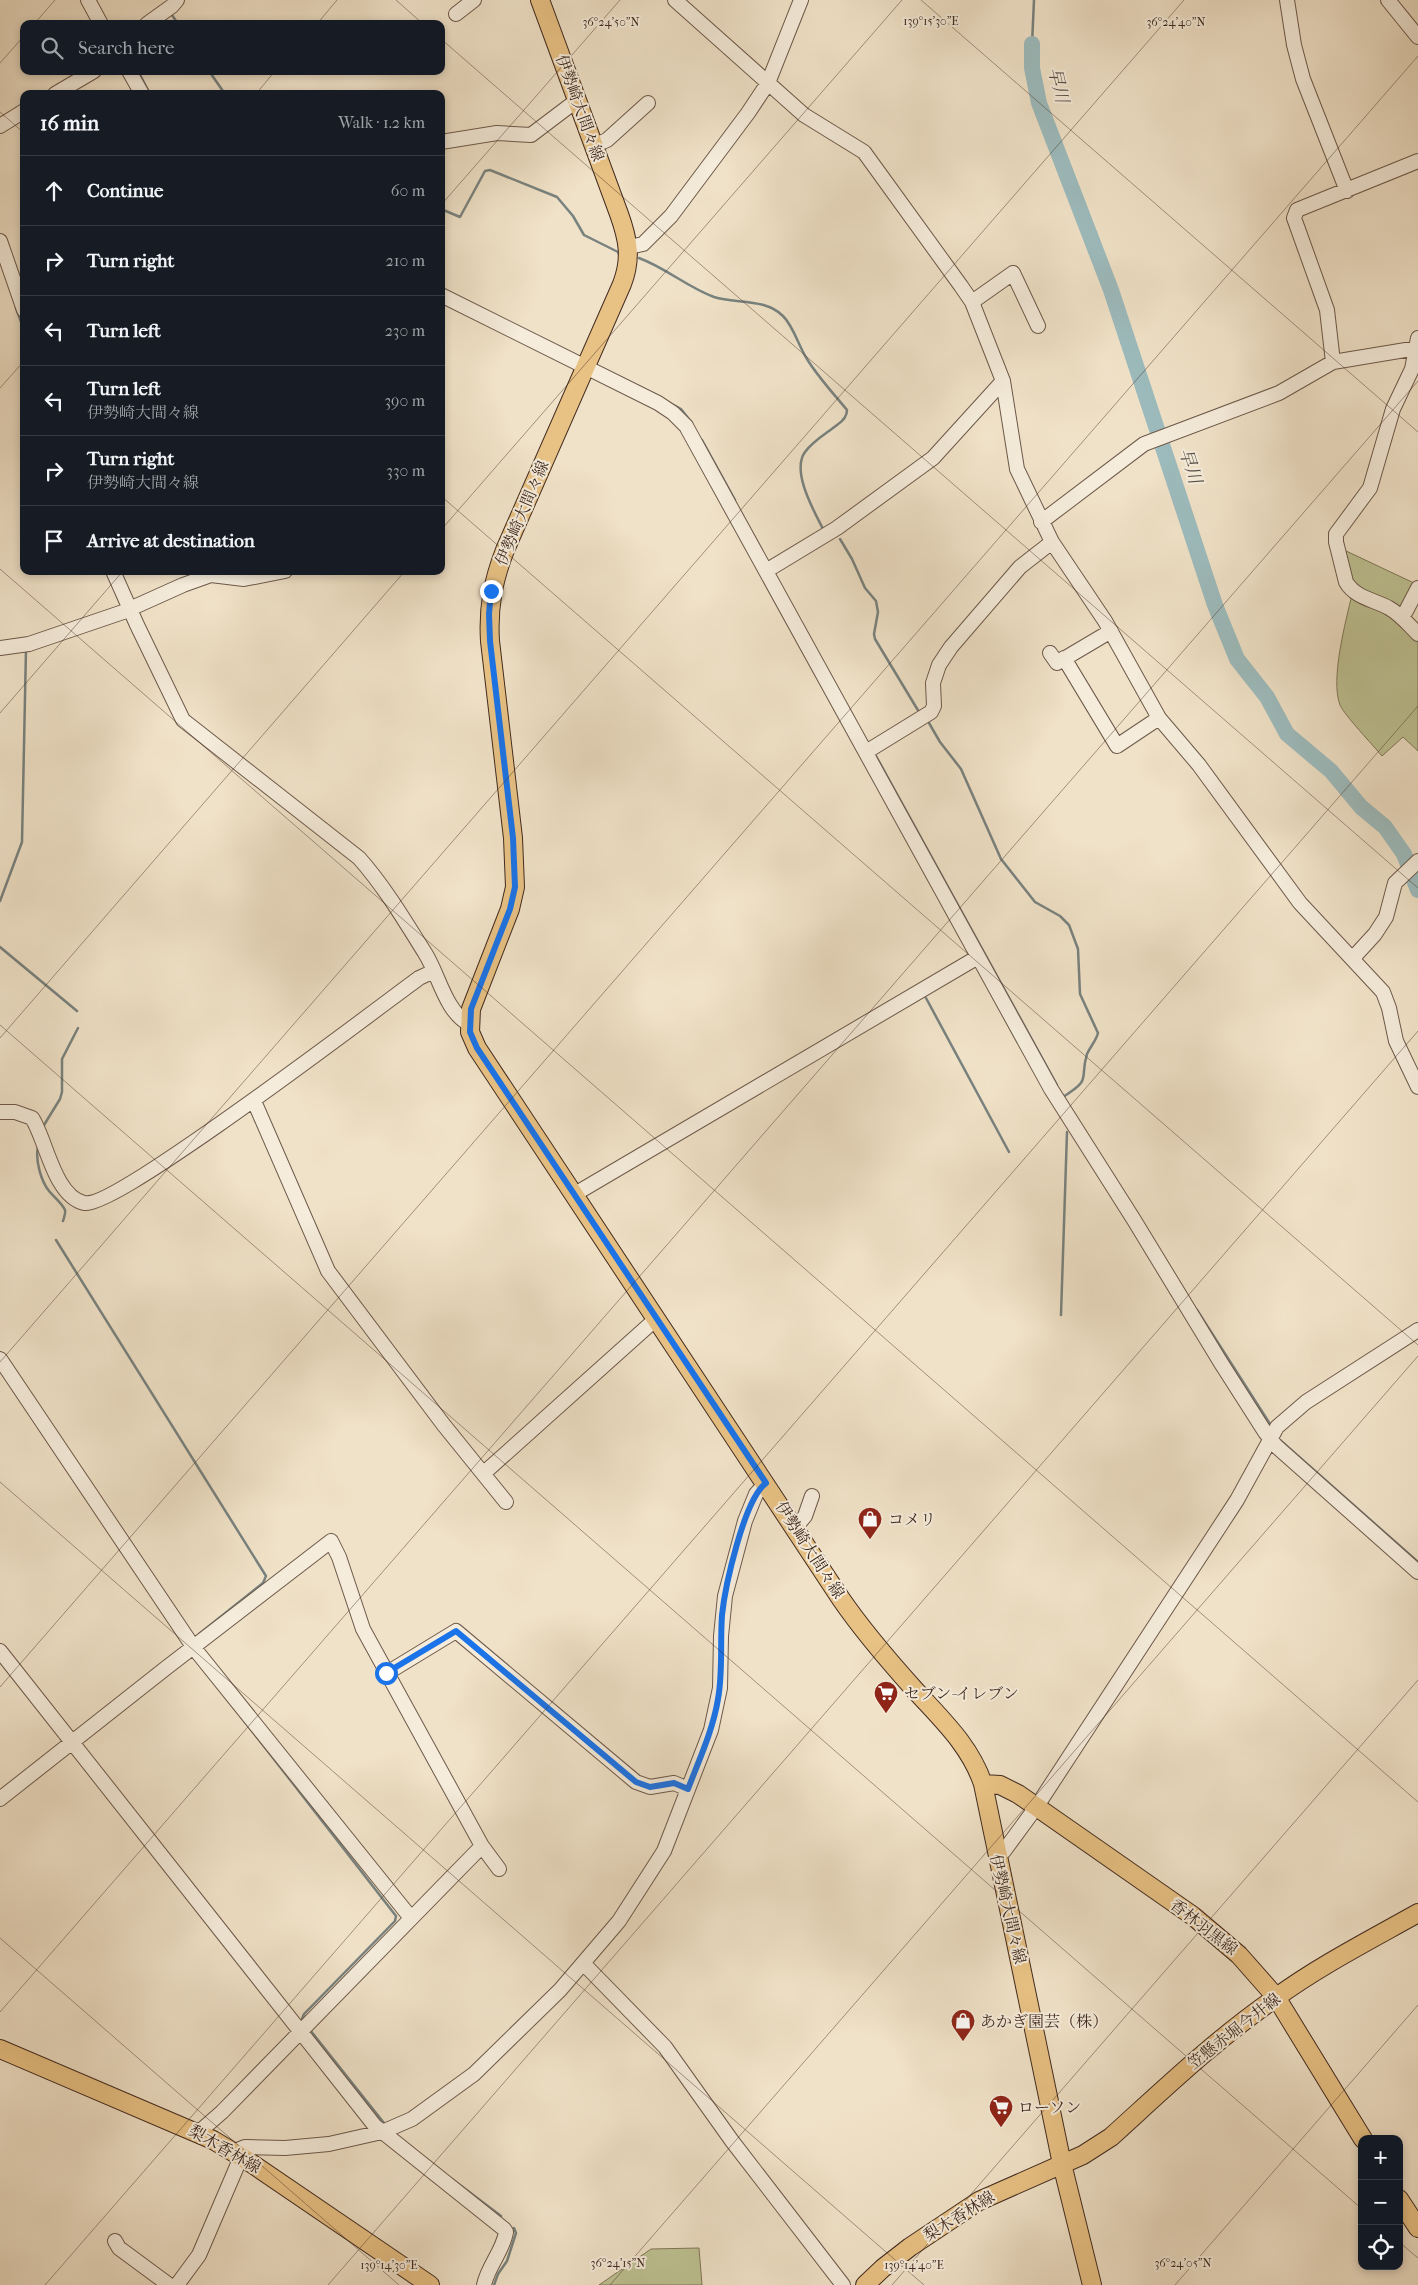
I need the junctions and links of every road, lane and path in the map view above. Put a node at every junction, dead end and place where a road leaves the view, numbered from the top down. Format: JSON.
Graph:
{"nodes":[{"id":1,"x":88,"y":0,"type":"edge"},
{"id":2,"x":177,"y":0,"type":"edge"},
{"id":3,"x":474,"y":0,"type":"edge"},
{"id":4,"x":540,"y":0,"type":"edge"},
{"id":5,"x":675,"y":0,"type":"edge"},
{"id":6,"x":800,"y":0,"type":"edge"},
{"id":7,"x":1286,"y":0,"type":"edge"},
{"id":8,"x":1388,"y":0,"type":"edge"},
{"id":9,"x":456,"y":14,"type":"dead end"},
{"id":10,"x":99,"y":20,"type":"edge"},
{"id":11,"x":153,"y":20,"type":"edge"},
{"id":12,"x":1418,"y":38,"type":"edge"},
{"id":13,"x":87,"y":75,"type":"edge"},
{"id":14,"x":131,"y":75,"type":"edge"},
{"id":15,"x":768,"y":83,"type":"junction"},
{"id":16,"x":62,"y":90,"type":"edge"},
{"id":17,"x":140,"y":90,"type":"edge"},
{"id":18,"x":576,"y":101,"type":"junction"},
{"id":19,"x":648,"y":103,"type":"dead end"},
{"id":20,"x":20,"y":114,"type":"edge"},
{"id":21,"x":0,"y":126,"type":"edge"},
{"id":22,"x":445,"y":141,"type":"edge"},
{"id":23,"x":594,"y":146,"type":"junction"},
{"id":24,"x":1418,"y":161,"type":"edge"},
{"id":25,"x":1346,"y":191,"type":"junction"},
{"id":26,"x":0,"y":241,"type":"edge"},
{"id":27,"x":629,"y":247,"type":"junction"},
{"id":28,"x":445,"y":297,"type":"edge"},
{"id":29,"x":20,"y":298,"type":"edge"},
{"id":30,"x":972,"y":302,"type":"junction"},
{"id":31,"x":1038,"y":326,"type":"dead end"},
{"id":32,"x":1417,"y":345,"type":"edge"},
{"id":33,"x":1333,"y":362,"type":"junction"},
{"id":34,"x":585,"y":368,"type":"junction"},
{"id":35,"x":1003,"y":381,"type":"junction"},
{"id":36,"x":1041,"y":522,"type":"junction"},
{"id":37,"x":1052,"y":542,"type":"junction"},
{"id":38,"x":766,"y":571,"type":"junction"},
{"id":39,"x":115,"y":575,"type":"edge"},
{"id":40,"x":211,"y":575,"type":"edge"},
{"id":41,"x":211,"y":575,"type":"edge"},
{"id":42,"x":264,"y":575,"type":"edge"},
{"id":43,"x":1418,"y":588,"type":"edge"},
{"id":44,"x":131,"y":609,"type":"junction"},
{"id":45,"x":1401,"y":617,"type":"junction"},
{"id":46,"x":1111,"y":631,"type":"junction"},
{"id":47,"x":1418,"y":634,"type":"edge"},
{"id":48,"x":0,"y":648,"type":"edge"},
{"id":49,"x":1050,"y":653,"type":"dead end"},
{"id":50,"x":1064,"y":658,"type":"junction"},
{"id":51,"x":1159,"y":718,"type":"junction"},
{"id":52,"x":866,"y":752,"type":"junction"},
{"id":53,"x":1418,"y":862,"type":"edge"},
{"id":54,"x":978,"y":957,"type":"junction"},
{"id":55,"x":1353,"y":958,"type":"junction"},
{"id":56,"x":434,"y":971,"type":"junction"},
{"id":57,"x":470,"y":1024,"type":"junction"},
{"id":58,"x":1418,"y":1087,"type":"edge"},
{"id":59,"x":254,"y":1101,"type":"junction"},
{"id":60,"x":0,"y":1112,"type":"edge"},
{"id":61,"x":575,"y":1194,"type":"junction"},
{"id":62,"x":657,"y":1318,"type":"junction"},
{"id":63,"x":1418,"y":1330,"type":"edge"},
{"id":64,"x":0,"y":1359,"type":"edge"},
{"id":65,"x":1270,"y":1438,"type":"junction"},
{"id":66,"x":484,"y":1473,"type":"junction"},
{"id":67,"x":766,"y":1483,"type":"junction"},
{"id":68,"x":812,"y":1496,"type":"dead end"},
{"id":69,"x":506,"y":1502,"type":"dead end"},
{"id":70,"x":796,"y":1528,"type":"junction"},
{"id":71,"x":1418,"y":1572,"type":"edge"},
{"id":72,"x":194,"y":1648,"type":"junction"},
{"id":73,"x":0,"y":1651,"type":"edge"},
{"id":74,"x":386,"y":1673,"type":"junction"},
{"id":75,"x":72,"y":1743,"type":"junction"},
{"id":76,"x":982,"y":1784,"type":"junction"},
{"id":77,"x":688,"y":1789,"type":"junction"},
{"id":78,"x":0,"y":1799,"type":"edge"},
{"id":79,"x":1037,"y":1806,"type":"junction"},
{"id":80,"x":482,"y":1846,"type":"junction"},
{"id":81,"x":996,"y":1854,"type":"junction"},
{"id":82,"x":499,"y":1869,"type":"dead end"},
{"id":83,"x":1418,"y":1913,"type":"edge"},
{"id":84,"x":412,"y":1918,"type":"junction"},
{"id":85,"x":584,"y":1964,"type":"junction"},
{"id":86,"x":1276,"y":1997,"type":"junction"},
{"id":87,"x":301,"y":2030,"type":"junction"},
{"id":88,"x":0,"y":2049,"type":"edge"},
{"id":89,"x":199,"y":2132,"type":"junction"},
{"id":90,"x":382,"y":2132,"type":"junction"},
{"id":91,"x":1361,"y":2135,"type":"edge"},
{"id":92,"x":237,"y":2155,"type":"junction"},
{"id":93,"x":1062,"y":2164,"type":"junction"},
{"id":94,"x":1403,"y":2205,"type":"edge"},
{"id":95,"x":1418,"y":2228,"type":"edge"},
{"id":96,"x":115,"y":2241,"type":"dead end"},
{"id":97,"x":169,"y":2285,"type":"edge"},
{"id":98,"x":177,"y":2285,"type":"edge"},
{"id":99,"x":430,"y":2285,"type":"edge"},
{"id":100,"x":484,"y":2285,"type":"edge"},
{"id":101,"x":843,"y":2285,"type":"edge"},
{"id":102,"x":865,"y":2285,"type":"edge"},
{"id":103,"x":1092,"y":2285,"type":"edge"}],
"edges":[{"from":1,"to":10,"type":"street"},
{"from":2,"to":11,"type":"street"},
{"from":3,"to":9,"type":"street"},
{"from":4,"to":18,"type":"main road","name":"伊勢崎大間々線"},
{"from":5,"to":15,"type":"street"},
{"from":6,"to":15,"type":"street"},
{"from":7,"to":25,"type":"street"},
{"from":8,"to":12,"type":"street"},
{"from":13,"to":16,"type":"street"},
{"from":14,"to":17,"type":"street"},
{"from":15,"to":27,"type":"street"},
{"from":15,"to":30,"type":"street"},
{"from":18,"to":22,"type":"street"},
{"from":18,"to":23,"type":"main road","name":"伊勢崎大間々線"},
{"from":19,"to":23,"type":"street"},
{"from":20,"to":21,"type":"street"},
{"from":23,"to":27,"type":"main road","name":"伊勢崎大間々線"},
{"from":24,"to":25,"type":"street"},
{"from":25,"to":33,"type":"street"},
{"from":26,"to":29,"type":"street"},
{"from":27,"to":34,"type":"main road","name":"伊勢崎大間々線"},
{"from":28,"to":34,"type":"street"},
{"from":30,"to":31,"type":"street"},
{"from":30,"to":35,"type":"street"},
{"from":32,"to":33,"type":"street"},
{"from":32,"to":45,"type":"street"},
{"from":33,"to":36,"type":"street"},
{"from":34,"to":38,"type":"street"},
{"from":34,"to":57,"type":"main road","name":"伊勢崎大間々線"},
{"from":35,"to":36,"type":"street"},
{"from":35,"to":38,"type":"street"},
{"from":36,"to":37,"type":"street"},
{"from":37,"to":46,"type":"street"},
{"from":37,"to":52,"type":"street"},
{"from":38,"to":52,"type":"street"},
{"from":39,"to":44,"type":"street"},
{"from":40,"to":44,"type":"street"},
{"from":41,"to":42,"type":"street"},
{"from":43,"to":45,"type":"street"},
{"from":44,"to":48,"type":"street"},
{"from":44,"to":56,"type":"street"},
{"from":45,"to":47,"type":"street"},
{"from":46,"to":50,"type":"street"},
{"from":46,"to":51,"type":"street"},
{"from":49,"to":50,"type":"street"},
{"from":50,"to":51,"type":"street"},
{"from":51,"to":55,"type":"street"},
{"from":52,"to":54,"type":"street"},
{"from":53,"to":55,"type":"street"},
{"from":54,"to":61,"type":"street"},
{"from":54,"to":65,"type":"street"},
{"from":55,"to":58,"type":"street"},
{"from":56,"to":57,"type":"street"},
{"from":56,"to":59,"type":"street"},
{"from":57,"to":61,"type":"main road","name":"伊勢崎大間々線"},
{"from":59,"to":60,"type":"street"},
{"from":59,"to":66,"type":"street"},
{"from":61,"to":62,"type":"main road","name":"伊勢崎大間々線"},
{"from":62,"to":66,"type":"street"},
{"from":62,"to":67,"type":"main road","name":"伊勢崎大間々線"},
{"from":63,"to":65,"type":"street"},
{"from":64,"to":72,"type":"street"},
{"from":65,"to":71,"type":"street"},
{"from":65,"to":79,"type":"street"},
{"from":66,"to":69,"type":"street"},
{"from":67,"to":70,"type":"main road","name":"伊勢崎大間々線"},
{"from":67,"to":77,"type":"street"},
{"from":68,"to":70,"type":"street"},
{"from":70,"to":76,"type":"main road","name":"伊勢崎大間々線"},
{"from":72,"to":74,"type":"street"},
{"from":72,"to":75,"type":"street"},
{"from":72,"to":84,"type":"street"},
{"from":73,"to":75,"type":"street"},
{"from":74,"to":77,"type":"street"},
{"from":74,"to":80,"type":"street"},
{"from":75,"to":78,"type":"street"},
{"from":75,"to":87,"type":"street"},
{"from":76,"to":79,"type":"main road","name":"香林羽黒線"},
{"from":76,"to":81,"type":"main road","name":"伊勢崎大間々線"},
{"from":77,"to":85,"type":"street"},
{"from":79,"to":81,"type":"street"},
{"from":79,"to":86,"type":"main road","name":"香林羽黒線"},
{"from":80,"to":82,"type":"street"},
{"from":80,"to":84,"type":"street"},
{"from":81,"to":93,"type":"main road","name":"伊勢崎大間々線"},
{"from":83,"to":86,"type":"main road","name":"笠懸赤堀今井線"},
{"from":84,"to":87,"type":"street"},
{"from":85,"to":90,"type":"street"},
{"from":85,"to":101,"type":"street"},
{"from":86,"to":91,"type":"main road","name":"香林羽黒線"},
{"from":86,"to":93,"type":"main road","name":"笠懸赤堀今井線"},
{"from":87,"to":89,"type":"street"},
{"from":87,"to":90,"type":"street"},
{"from":88,"to":89,"type":"main road","name":"梨木香林線"},
{"from":89,"to":92,"type":"main road","name":"梨木香林線"},
{"from":90,"to":92,"type":"street"},
{"from":90,"to":100,"type":"street"},
{"from":92,"to":98,"type":"street"},
{"from":92,"to":99,"type":"main road","name":"梨木香林線"},
{"from":93,"to":102,"type":"main road","name":"梨木香林線"},
{"from":93,"to":103,"type":"main road","name":"伊勢崎大間々線"},
{"from":94,"to":95,"type":"main road"},
{"from":96,"to":97,"type":"street"}]}
